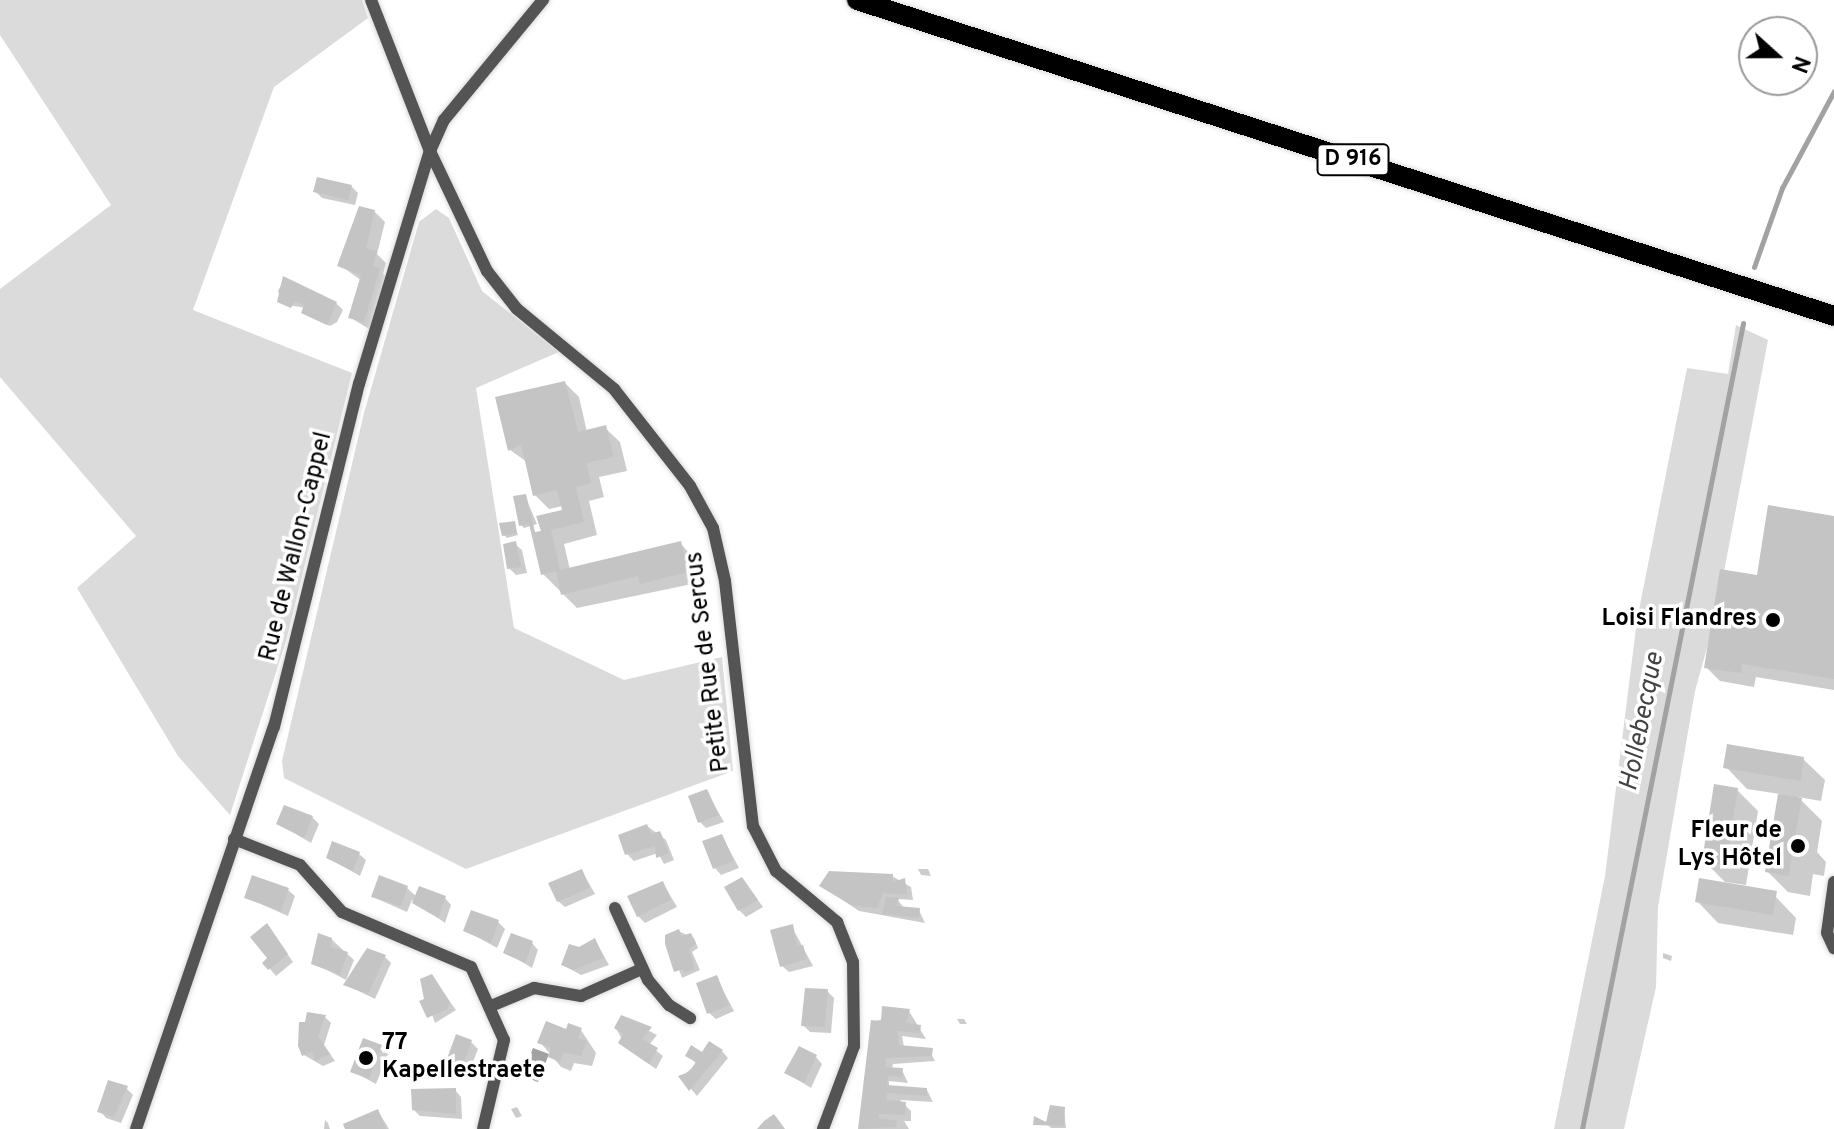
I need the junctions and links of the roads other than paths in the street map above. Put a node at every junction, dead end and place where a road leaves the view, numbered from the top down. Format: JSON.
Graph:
{"nodes":[{"id":1,"x":371,"y":0,"type":"edge"},
{"id":2,"x":543,"y":0,"type":"edge"},
{"id":3,"x":857,"y":0,"type":"edge"},
{"id":4,"x":430,"y":151,"type":"junction"},
{"id":5,"x":1834,"y":318,"type":"edge"},
{"id":6,"x":234,"y":839,"type":"junction"},
{"id":7,"x":1834,"y":882,"type":"edge"},
{"id":8,"x":615,"y":908,"type":"dead end"},
{"id":9,"x":1834,"y":948,"type":"edge"},
{"id":10,"x":642,"y":969,"type":"junction"},
{"id":11,"x":491,"y":1006,"type":"junction"},
{"id":12,"x":690,"y":1018,"type":"dead end"},
{"id":13,"x":136,"y":1129,"type":"edge"},
{"id":14,"x":483,"y":1129,"type":"edge"},
{"id":15,"x":823,"y":1129,"type":"edge"}],
"edges":[{"from":1,"to":4,"type":"street","name":"Petite Rue de Sercus"},
{"from":2,"to":4,"type":"street","name":"Rue de Wallon-Cappel"},
{"from":3,"to":5,"type":"main road","number":"D 916"},
{"from":4,"to":6,"type":"street","name":"Rue de Wallon-Cappel"},
{"from":4,"to":15,"type":"street","name":"Petite Rue de Sercus"},
{"from":6,"to":11,"type":"street"},
{"from":6,"to":13,"type":"street","name":"Rue de Wallon-Cappel"},
{"from":7,"to":9,"type":"street"},
{"from":8,"to":10,"type":"street"},
{"from":10,"to":11,"type":"street"},
{"from":10,"to":12,"type":"street"},
{"from":11,"to":14,"type":"street"}]}
